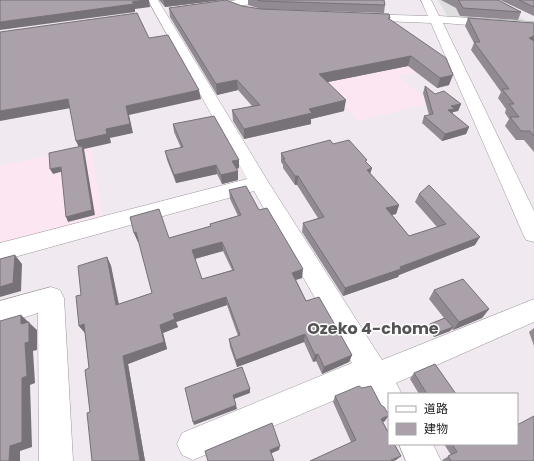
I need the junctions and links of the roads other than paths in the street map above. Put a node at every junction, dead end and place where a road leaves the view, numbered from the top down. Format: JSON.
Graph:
{"nodes":[{"id":1,"x":258,"y":0,"type":"edge"},
{"id":2,"x":426,"y":0,"type":"edge"},
{"id":3,"x":229,"y":3,"type":"edge"},
{"id":4,"x":199,"y":9,"type":"edge"},
{"id":5,"x":159,"y":11,"type":"edge"},
{"id":6,"x":254,"y":12,"type":"edge"},
{"id":7,"x":513,"y":12,"type":"edge"},
{"id":8,"x":348,"y":16,"type":"edge"},
{"id":9,"x":435,"y":20,"type":"junction"},
{"id":10,"x":534,"y":22,"type":"edge"},
{"id":11,"x":534,"y":26,"type":"edge"},
{"id":12,"x":259,"y":183,"type":"junction"},
{"id":13,"x":534,"y":234,"type":"edge"},
{"id":14,"x":0,"y":252,"type":"edge"},
{"id":15,"x":534,"y":310,"type":"edge"},
{"id":16,"x":0,"y":313,"type":"edge"},
{"id":17,"x":383,"y":388,"type":"edge"},
{"id":18,"x":193,"y":444,"type":"dead end"},
{"id":19,"x":415,"y":445,"type":"edge"},
{"id":20,"x":56,"y":461,"type":"edge"},
{"id":21,"x":424,"y":461,"type":"edge"}],
"edges":[{"from":1,"to":3,"type":"street"},
{"from":2,"to":9,"type":"street"},
{"from":3,"to":4,"type":"street"},
{"from":3,"to":6,"type":"street"},
{"from":5,"to":12,"type":"street"},
{"from":7,"to":10,"type":"street"},
{"from":8,"to":9,"type":"street"},
{"from":9,"to":11,"type":"street"},
{"from":9,"to":13,"type":"street"},
{"from":12,"to":14,"type":"street"},
{"from":12,"to":17,"type":"street"},
{"from":15,"to":17,"type":"street"},
{"from":16,"to":20,"type":"street"},
{"from":17,"to":18,"type":"street"},
{"from":19,"to":21,"type":"street"}]}
